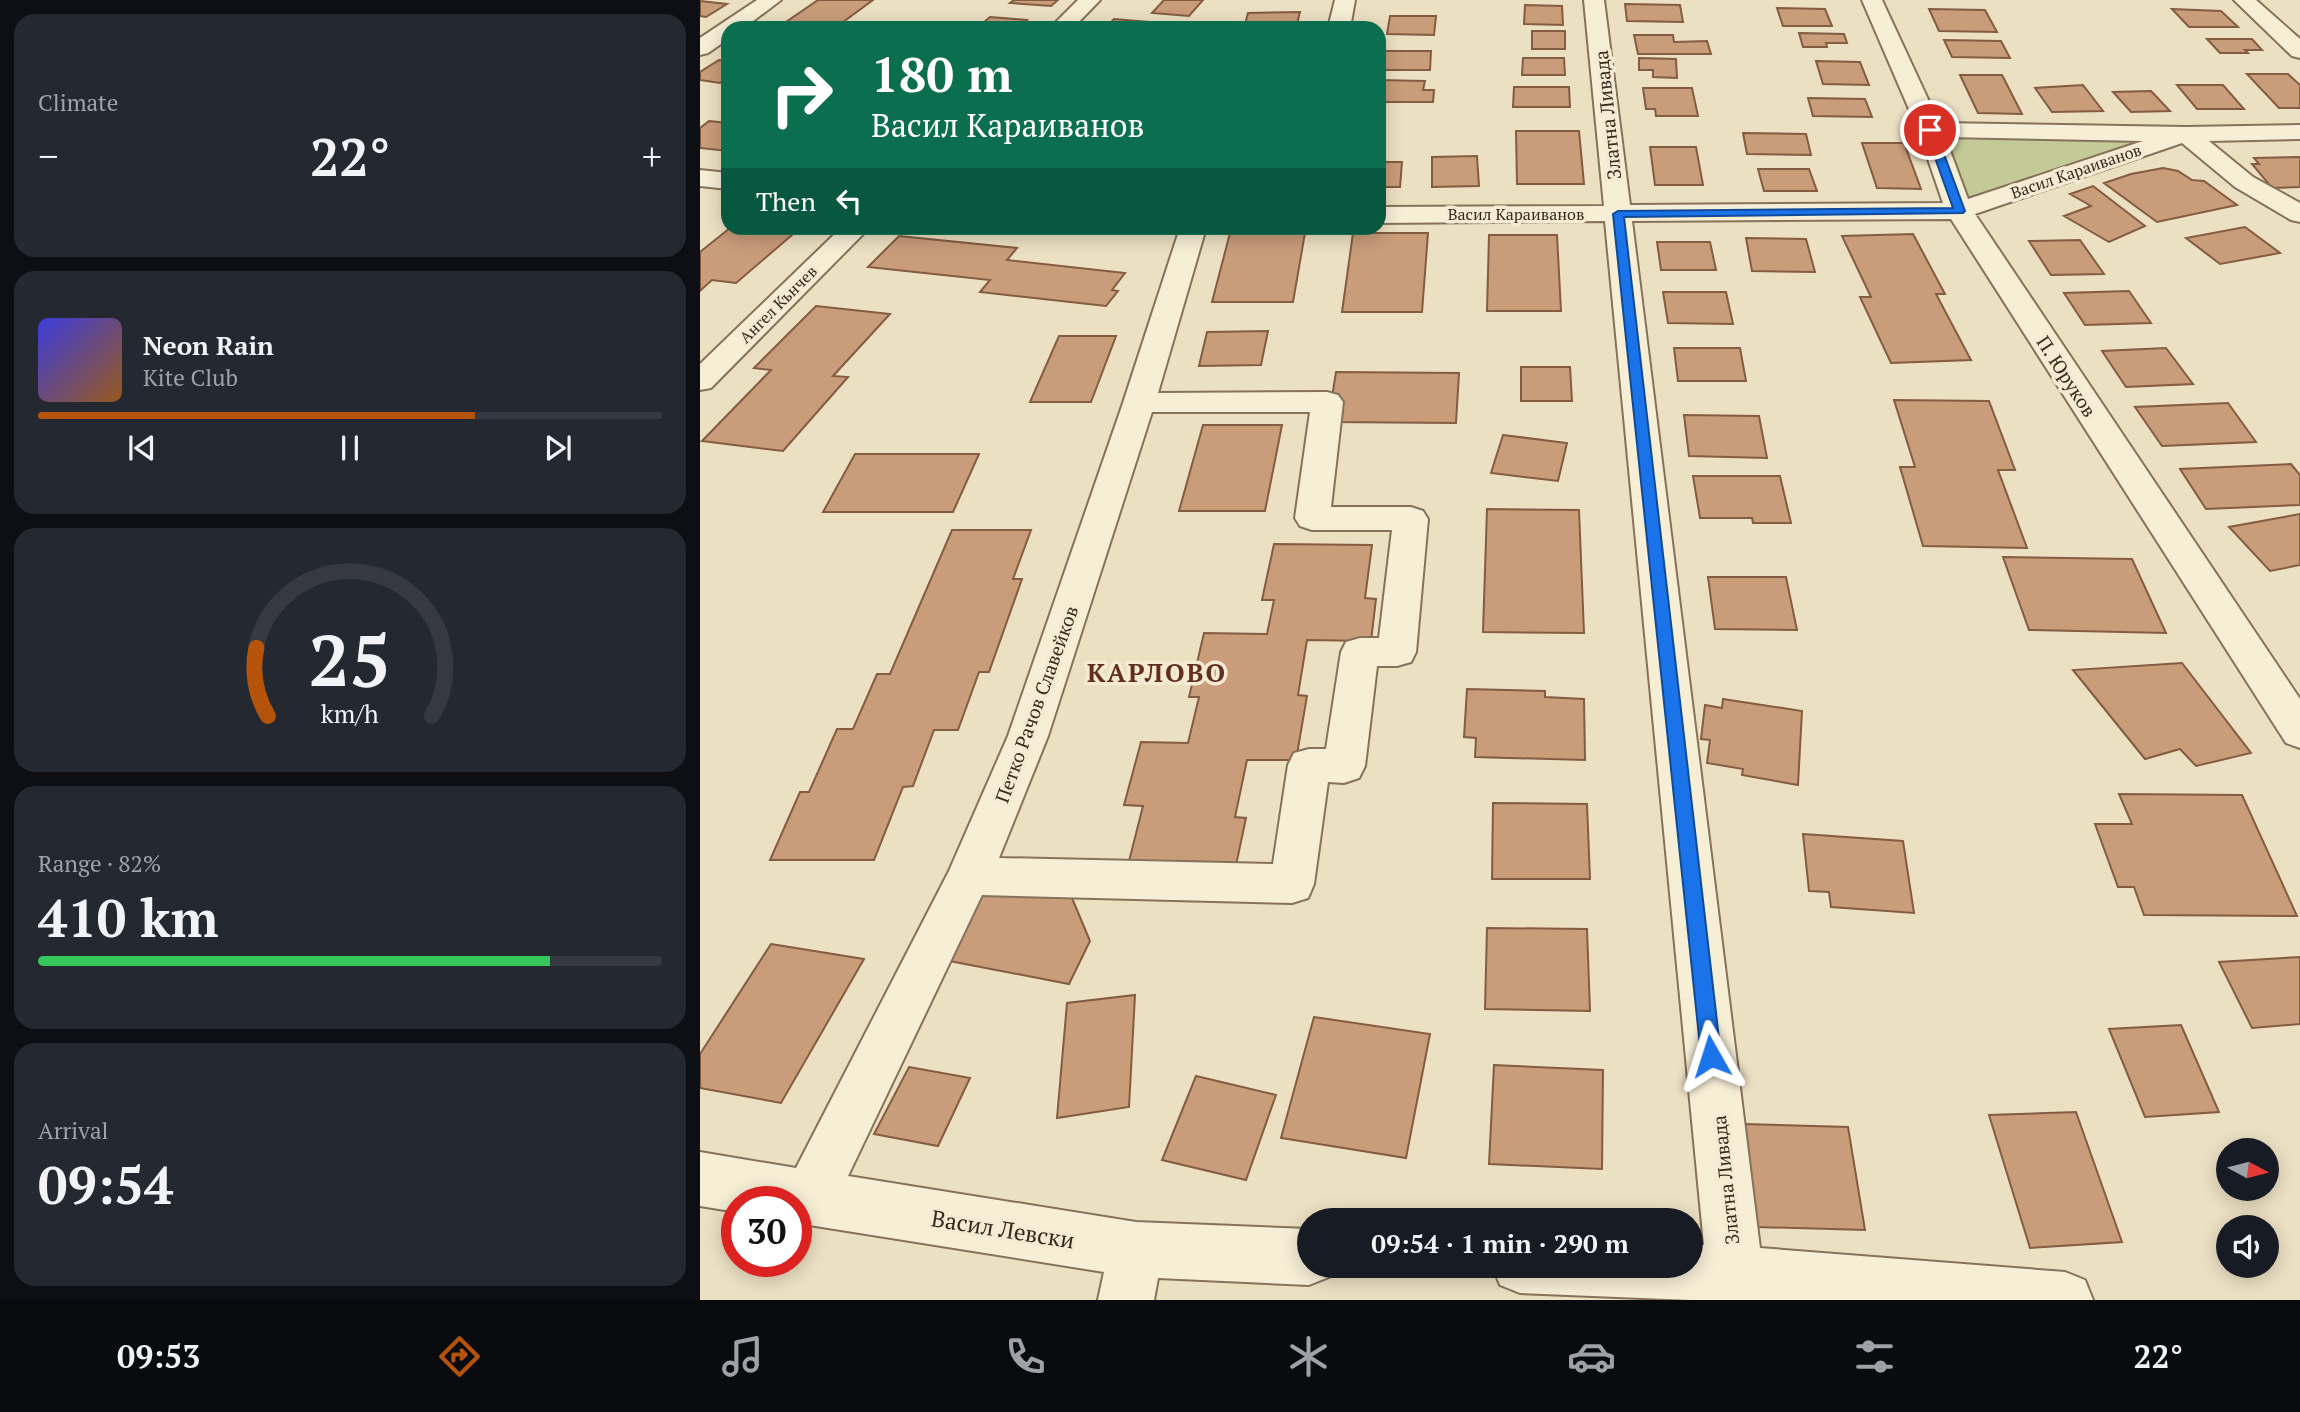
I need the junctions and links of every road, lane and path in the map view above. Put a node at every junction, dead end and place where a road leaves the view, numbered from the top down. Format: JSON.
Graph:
{"nodes":[{"id":1,"x":772,"y":0,"type":"edge"},
{"id":2,"x":1090,"y":0,"type":"edge"},
{"id":3,"x":1345,"y":0,"type":"edge"},
{"id":4,"x":1594,"y":0,"type":"edge"},
{"id":5,"x":1872,"y":0,"type":"edge"},
{"id":6,"x":2244,"y":0,"type":"edge"},
{"id":7,"x":741,"y":21,"type":"edge"},
{"id":8,"x":1068,"y":21,"type":"edge"},
{"id":9,"x":1340,"y":21,"type":"edge"},
{"id":10,"x":721,"y":34,"type":"edge"},
{"id":11,"x":700,"y":48,"type":"edge"},
{"id":12,"x":2300,"y":51,"type":"edge"},
{"id":13,"x":1930,"y":130,"type":"junction"},
{"id":14,"x":2300,"y":132,"type":"edge"},
{"id":15,"x":2186,"y":134,"type":"junction"},
{"id":16,"x":700,"y":178,"type":"edge"},
{"id":17,"x":721,"y":180,"type":"edge"},
{"id":18,"x":1959,"y":211,"type":"junction"},
{"id":19,"x":1618,"y":214,"type":"junction"},
{"id":20,"x":2300,"y":214,"type":"edge"},
{"id":21,"x":1386,"y":215,"type":"edge"},
{"id":22,"x":849,"y":235,"type":"edge"},
{"id":23,"x":1191,"y":235,"type":"edge"},
{"id":24,"x":700,"y":381,"type":"edge"},
{"id":25,"x":1139,"y":403,"type":"junction"},
{"id":26,"x":2300,"y":732,"type":"edge"},
{"id":27,"x":969,"y":876,"type":"junction"},
{"id":28,"x":700,"y":1179,"type":"edge"},
{"id":29,"x":740,"y":1186,"type":"edge"},
{"id":30,"x":812,"y":1192,"type":"edge"},
{"id":31,"x":812,"y":1199,"type":"edge"},
{"id":32,"x":1297,"y":1258,"type":"edge"},
{"id":33,"x":1703,"y":1273,"type":"edge"},
{"id":34,"x":1735,"y":1274,"type":"junction"},
{"id":35,"x":1131,"y":1275,"type":"edge"},
{"id":36,"x":2065,"y":1300,"type":"edge"}],
"edges":[{"from":1,"to":7,"type":"street"},
{"from":2,"to":8,"type":"street"},
{"from":3,"to":9,"type":"street"},
{"from":4,"to":19,"type":"street","name":"Златна Ливада"},
{"from":5,"to":13,"type":"street","name":"П. Юруков"},
{"from":6,"to":12,"type":"street"},
{"from":10,"to":11,"type":"street"},
{"from":13,"to":15,"type":"street","name":"Васил Караиванов"},
{"from":13,"to":18,"type":"street","name":"П. Юруков"},
{"from":14,"to":15,"type":"street","name":"Васил Караиванов"},
{"from":15,"to":18,"type":"street","name":"Васил Караиванов"},
{"from":15,"to":20,"type":"street"},
{"from":16,"to":17,"type":"street"},
{"from":18,"to":19,"type":"street","name":"Васил Караиванов"},
{"from":18,"to":26,"type":"street","name":"П. Юруков"},
{"from":19,"to":21,"type":"street","name":"Васил Караиванов"},
{"from":19,"to":34,"type":"street","name":"Златна Ливада"},
{"from":22,"to":24,"type":"street","name":"Ангел Кънчев"},
{"from":23,"to":25,"type":"street","name":"Петко Рачов Славейков"},
{"from":25,"to":27,"type":"street","name":"Петко Рачов Славейков"},
{"from":25,"to":27,"type":"street"},
{"from":27,"to":30,"type":"street","name":"Петко Рачов Славейков"},
{"from":28,"to":29,"type":"street","name":"Васил Левски"},
{"from":31,"to":35,"type":"street","name":"Васил Левски"},
{"from":32,"to":35,"type":"street","name":"Васил Левски"},
{"from":33,"to":34,"type":"street"},
{"from":34,"to":36,"type":"street"}]}
